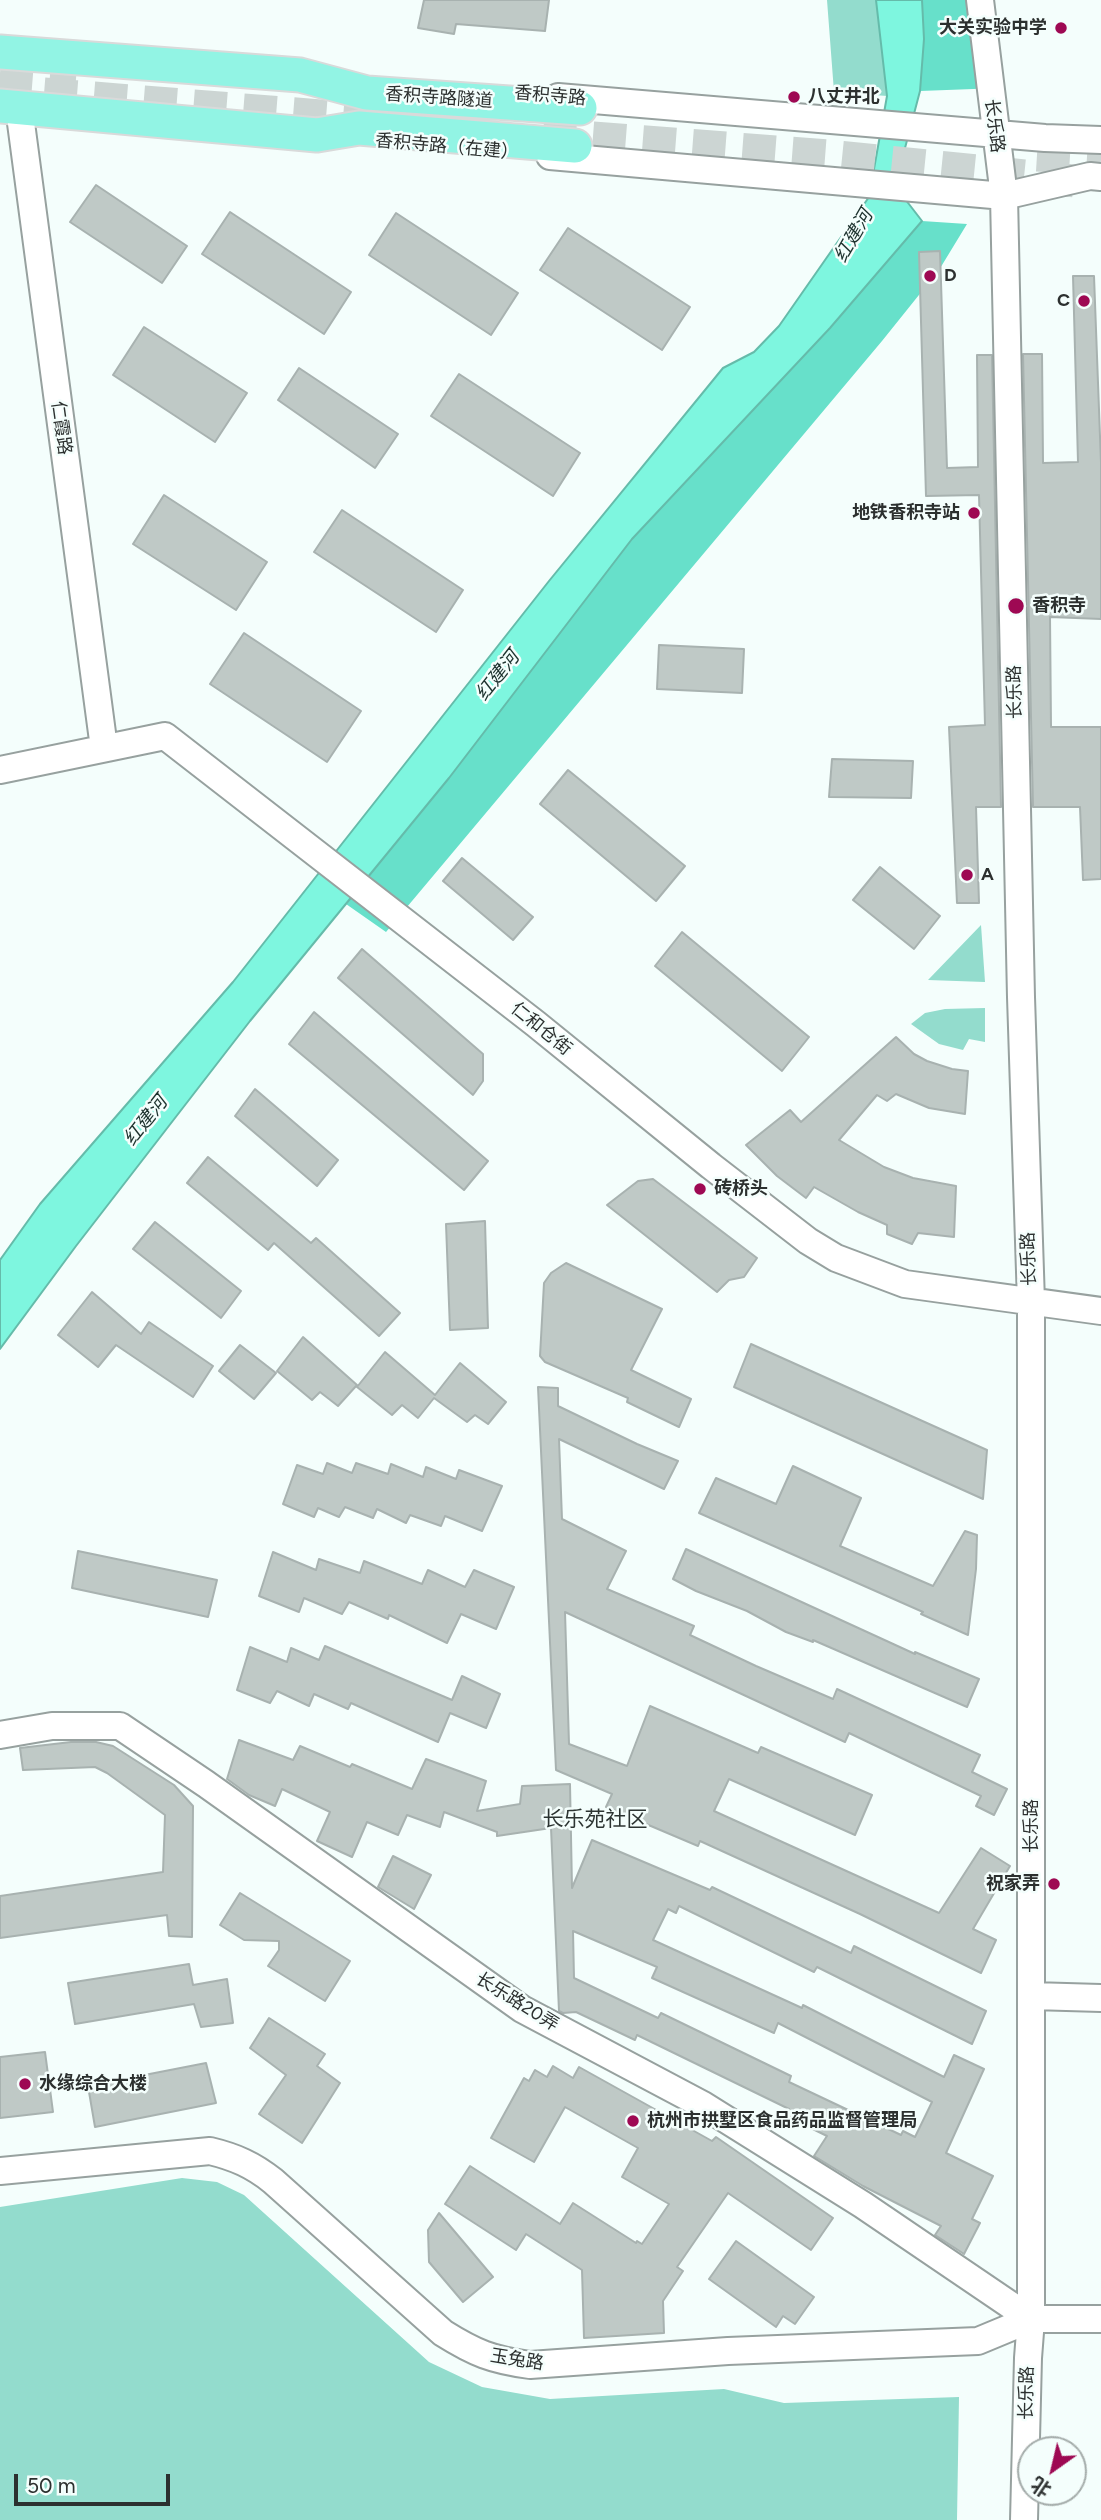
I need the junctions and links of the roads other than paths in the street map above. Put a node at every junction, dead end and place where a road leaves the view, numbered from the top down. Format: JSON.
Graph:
{"nodes":[{"id":1,"x":980,"y":0,"type":"edge"},
{"id":2,"x":0,"y":52,"type":"edge"},
{"id":3,"x":300,"y":75,"type":"junction"},
{"id":4,"x":9,"y":107,"type":"edge"},
{"id":5,"x":580,"y":108,"type":"dead end"},
{"id":6,"x":995,"y":134,"type":"junction"},
{"id":7,"x":317,"y":135,"type":"junction"},
{"id":8,"x":1101,"y":140,"type":"edge"},
{"id":9,"x":575,"y":146,"type":"tunnel mouth"},
{"id":10,"x":1101,"y":177,"type":"edge"},
{"id":11,"x":1004,"y":196,"type":"junction"},
{"id":12,"x":104,"y":748,"type":"junction"},
{"id":13,"x":0,"y":770,"type":"edge"},
{"id":14,"x":1031,"y":1302,"type":"junction"},
{"id":15,"x":1101,"y":1311,"type":"edge"},
{"id":16,"x":0,"y":1735,"type":"edge"},
{"id":17,"x":1032,"y":1996,"type":"junction"},
{"id":18,"x":1101,"y":1998,"type":"edge"},
{"id":19,"x":0,"y":2171,"type":"edge"},
{"id":20,"x":1031,"y":2319,"type":"junction"},
{"id":21,"x":1101,"y":2319,"type":"edge"},
{"id":22,"x":1024,"y":2520,"type":"edge"}],
"edges":[{"from":1,"to":6,"type":"street","name":"长乐路"},
{"from":2,"to":3,"type":"main road","name":"香积寺路"},
{"from":3,"to":5,"type":"main road","name":"香积寺路隧道"},
{"from":3,"to":6,"type":"street","name":"香积寺路"},
{"from":4,"to":7,"type":"main road","name":"香积寺路（在建）"},
{"from":4,"to":12,"type":"street","name":"仁霞路"},
{"from":6,"to":8,"type":"street","name":"香积寺路"},
{"from":6,"to":11,"type":"street","name":"长乐路"},
{"from":7,"to":9,"type":"main road","name":"香积寺路隧道"},
{"from":7,"to":11,"type":"street","name":"香积寺路（在建）"},
{"from":10,"to":11,"type":"street"},
{"from":11,"to":14,"type":"street","name":"长乐路"},
{"from":12,"to":13,"type":"street","name":"仁和仓街"},
{"from":12,"to":14,"type":"street","name":"仁和仓街"},
{"from":14,"to":15,"type":"street","name":"仁和仓街"},
{"from":14,"to":17,"type":"street","name":"长乐路"},
{"from":16,"to":20,"type":"street","name":"长乐路20弄"},
{"from":17,"to":18,"type":"street"},
{"from":17,"to":20,"type":"street","name":"长乐路"},
{"from":19,"to":20,"type":"street","name":"玉兔路"},
{"from":20,"to":21,"type":"street","name":"玉兔路"},
{"from":20,"to":22,"type":"street","name":"长乐路"}]}
